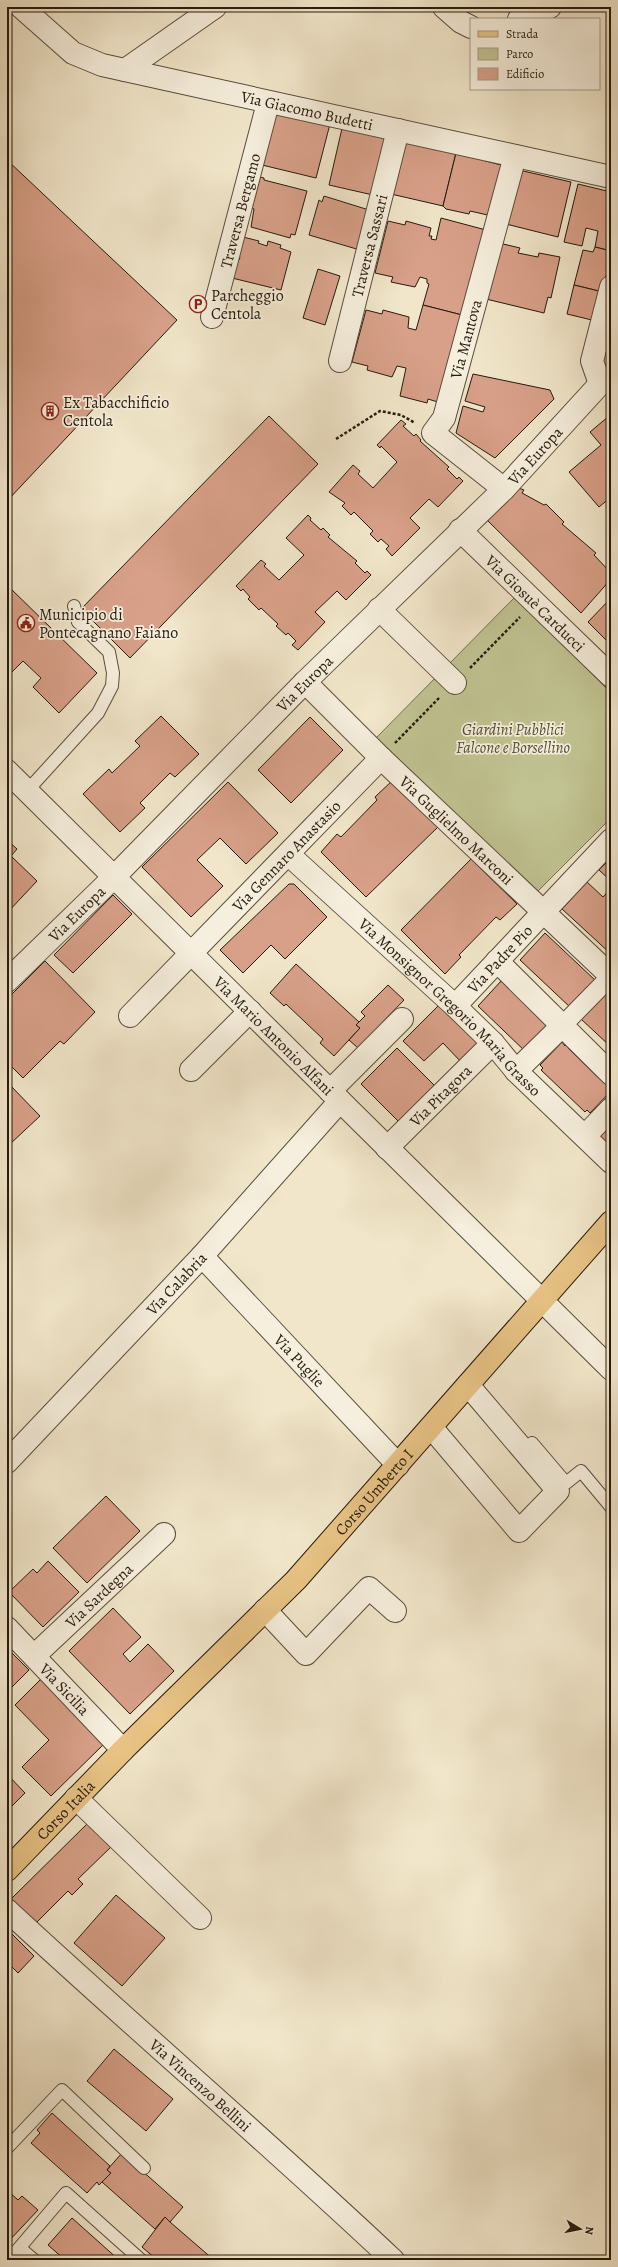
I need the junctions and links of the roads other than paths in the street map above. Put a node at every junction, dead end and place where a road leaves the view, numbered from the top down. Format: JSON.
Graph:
{"nodes":[{"id":1,"x":18,"y":7,"type":"edge"},
{"id":2,"x":21,"y":7,"type":"edge"},
{"id":3,"x":215,"y":7,"type":"edge"},
{"id":4,"x":444,"y":7,"type":"edge"},
{"id":5,"x":550,"y":7,"type":"edge"},
{"id":6,"x":7,"y":18,"type":"edge"},
{"id":7,"x":522,"y":18,"type":"edge"},
{"id":8,"x":470,"y":26,"type":"edge"},
{"id":9,"x":125,"y":70,"type":"junction"},
{"id":10,"x":268,"y":103,"type":"junction"},
{"id":11,"x":398,"y":130,"type":"junction"},
{"id":12,"x":515,"y":156,"type":"junction"},
{"id":13,"x":611,"y":177,"type":"edge"},
{"id":14,"x":611,"y":287,"type":"edge"},
{"id":15,"x":212,"y":317,"type":"dead end"},
{"id":16,"x":340,"y":360,"type":"dead end"},
{"id":17,"x":606,"y":381,"type":"edge"},
{"id":18,"x":504,"y":489,"type":"junction"},
{"id":19,"x":460,"y":530,"type":"junction"},
{"id":20,"x":74,"y":606,"type":"dead end"},
{"id":21,"x":379,"y":609,"type":"junction"},
{"id":22,"x":611,"y":676,"type":"edge"},
{"id":23,"x":305,"y":682,"type":"junction"},
{"id":24,"x":455,"y":683,"type":"dead end"},
{"id":25,"x":381,"y":758,"type":"junction"},
{"id":26,"x":7,"y":771,"type":"edge"},
{"id":27,"x":27,"y":791,"type":"junction"},
{"id":28,"x":611,"y":840,"type":"edge"},
{"id":29,"x":288,"y":854,"type":"junction"},
{"id":30,"x":114,"y":877,"type":"junction"},
{"id":31,"x":544,"y":912,"type":"junction"},
{"id":32,"x":191,"y":953,"type":"junction"},
{"id":33,"x":497,"y":961,"type":"junction"},
{"id":34,"x":611,"y":976,"type":"edge"},
{"id":35,"x":7,"y":982,"type":"edge"},
{"id":36,"x":455,"y":1006,"type":"junction"},
{"id":37,"x":250,"y":1011,"type":"junction"},
{"id":38,"x":130,"y":1016,"type":"dead end"},
{"id":39,"x":402,"y":1019,"type":"dead end"},
{"id":40,"x":562,"y":1026,"type":"junction"},
{"id":41,"x":493,"y":1043,"type":"junction"},
{"id":42,"x":191,"y":1070,"type":"dead end"},
{"id":43,"x":516,"y":1071,"type":"junction"},
{"id":44,"x":611,"y":1074,"type":"edge"},
{"id":45,"x":335,"y":1096,"type":"junction"},
{"id":46,"x":611,"y":1110,"type":"edge"},
{"id":47,"x":584,"y":1136,"type":"junction"},
{"id":48,"x":388,"y":1148,"type":"junction"},
{"id":49,"x":611,"y":1162,"type":"edge"},
{"id":50,"x":611,"y":1222,"type":"edge"},
{"id":51,"x":202,"y":1256,"type":"junction"},
{"id":52,"x":542,"y":1300,"type":"junction"},
{"id":53,"x":611,"y":1369,"type":"edge"},
{"id":54,"x":468,"y":1385,"type":"junction"},
{"id":55,"x":431,"y":1427,"type":"junction"},
{"id":56,"x":516,"y":1441,"type":"junction"},
{"id":57,"x":7,"y":1462,"type":"edge"},
{"id":58,"x":398,"y":1465,"type":"junction"},
{"id":59,"x":611,"y":1507,"type":"edge"},
{"id":60,"x":164,"y":1534,"type":"dead end"},
{"id":61,"x":264,"y":1610,"type":"junction"},
{"id":62,"x":395,"y":1611,"type":"dead end"},
{"id":63,"x":7,"y":1628,"type":"edge"},
{"id":64,"x":34,"y":1656,"type":"junction"},
{"id":65,"x":123,"y":1750,"type":"junction"},
{"id":66,"x":76,"y":1798,"type":"junction"},
{"id":67,"x":7,"y":1870,"type":"edge"},
{"id":68,"x":7,"y":1910,"type":"edge"},
{"id":69,"x":200,"y":1918,"type":"dead end"},
{"id":70,"x":7,"y":2148,"type":"edge"},
{"id":71,"x":144,"y":2168,"type":"dead end"},
{"id":72,"x":20,"y":2248,"type":"junction"},
{"id":73,"x":9,"y":2260,"type":"edge"},
{"id":74,"x":34,"y":2260,"type":"edge"},
{"id":75,"x":141,"y":2260,"type":"edge"},
{"id":76,"x":393,"y":2260,"type":"edge"}],
"edges":[{"from":1,"to":6,"type":"street"},
{"from":2,"to":9,"type":"street","name":"Via Giacomo Budetti"},
{"from":3,"to":9,"type":"street"},
{"from":4,"to":8,"type":"street"},
{"from":5,"to":7,"type":"street"},
{"from":9,"to":10,"type":"street","name":"Via Giacomo Budetti"},
{"from":10,"to":11,"type":"street","name":"Via Giacomo Budetti"},
{"from":10,"to":15,"type":"street","name":"Traversa Bergamo"},
{"from":11,"to":12,"type":"street","name":"Via Giacomo Budetti"},
{"from":11,"to":16,"type":"street","name":"Traversa Sassari"},
{"from":12,"to":13,"type":"street","name":"Via Giacomo Budetti"},
{"from":12,"to":18,"type":"street","name":"Via Mantova"},
{"from":14,"to":17,"type":"street"},
{"from":17,"to":18,"type":"street","name":"Via Europa"},
{"from":18,"to":19,"type":"street","name":"Via Europa"},
{"from":19,"to":21,"type":"street","name":"Via Europa"},
{"from":19,"to":22,"type":"street","name":"Via Giosuè Carducci"},
{"from":20,"to":27,"type":"lane"},
{"from":21,"to":23,"type":"street","name":"Via Europa"},
{"from":21,"to":24,"type":"street"},
{"from":23,"to":25,"type":"street","name":"Via Guglielmo Marconi"},
{"from":23,"to":30,"type":"street","name":"Via Europa"},
{"from":25,"to":29,"type":"street","name":"Via Gennaro Anastasio"},
{"from":25,"to":31,"type":"street","name":"Via Guglielmo Marconi"},
{"from":26,"to":27,"type":"street","name":"Via Mario Antonio Alfani"},
{"from":27,"to":30,"type":"street","name":"Via Mario Antonio Alfani"},
{"from":28,"to":31,"type":"street","name":"Via Padre Pio"},
{"from":29,"to":32,"type":"street","name":"Via Gennaro Anastasio"},
{"from":29,"to":36,"type":"street","name":"Via Monsignor Gregorio Maria Grasso"},
{"from":30,"to":32,"type":"street","name":"Via Mario Antonio Alfani"},
{"from":30,"to":35,"type":"street","name":"Via Europa"},
{"from":31,"to":33,"type":"street","name":"Via Padre Pio"},
{"from":31,"to":34,"type":"street","name":"Via Guglielmo Marconi"},
{"from":32,"to":37,"type":"street","name":"Via Mario Antonio Alfani"},
{"from":32,"to":38,"type":"street","name":"Via Gennaro Anastasio"},
{"from":33,"to":36,"type":"street","name":"Via Padre Pio"},
{"from":33,"to":40,"type":"street"},
{"from":34,"to":40,"type":"street"},
{"from":36,"to":41,"type":"street","name":"Via Monsignor Gregorio Maria Grasso"},
{"from":37,"to":42,"type":"street"},
{"from":37,"to":45,"type":"street","name":"Via Mario Antonio Alfani"},
{"from":39,"to":45,"type":"street","name":"Via Calabria"},
{"from":40,"to":43,"type":"street"},
{"from":40,"to":44,"type":"street"},
{"from":41,"to":43,"type":"street","name":"Via Monsignor Gregorio Maria Grasso"},
{"from":41,"to":48,"type":"street","name":"Via Pitagora"},
{"from":43,"to":47,"type":"street","name":"Via Monsignor Gregorio Maria Grasso"},
{"from":45,"to":48,"type":"street","name":"Via Mario Antonio Alfani"},
{"from":45,"to":51,"type":"street","name":"Via Calabria"},
{"from":46,"to":47,"type":"street"},
{"from":47,"to":49,"type":"street","name":"Via Monsignor Gregorio Maria Grasso"},
{"from":48,"to":52,"type":"street","name":"Via Mario Antonio Alfani"},
{"from":50,"to":52,"type":"main road","name":"Corso Umberto I"},
{"from":51,"to":57,"type":"street","name":"Via Calabria"},
{"from":51,"to":58,"type":"street","name":"Via Puglie"},
{"from":52,"to":53,"type":"street","name":"Via Mario Antonio Alfani"},
{"from":52,"to":54,"type":"main road","name":"Corso Umberto I"},
{"from":54,"to":55,"type":"main road","name":"Corso Umberto I"},
{"from":54,"to":56,"type":"street"},
{"from":55,"to":56,"type":"street"},
{"from":55,"to":58,"type":"main road","name":"Corso Umberto I"},
{"from":56,"to":59,"type":"lane"},
{"from":58,"to":61,"type":"main road","name":"Corso Umberto I"},
{"from":60,"to":64,"type":"street","name":"Via Sardegna"},
{"from":61,"to":62,"type":"street"},
{"from":61,"to":65,"type":"main road","name":"Corso Umberto I"},
{"from":63,"to":64,"type":"street","name":"Via Sicilia"},
{"from":64,"to":65,"type":"street","name":"Via Sicilia"},
{"from":65,"to":66,"type":"main road","name":"Corso Italia"},
{"from":66,"to":67,"type":"main road","name":"Corso Italia"},
{"from":66,"to":69,"type":"street"},
{"from":68,"to":76,"type":"street","name":"Via Vincenzo Bellini"},
{"from":70,"to":71,"type":"lane"},
{"from":72,"to":73,"type":"lane"},
{"from":72,"to":74,"type":"lane"},
{"from":72,"to":75,"type":"lane"}]}
